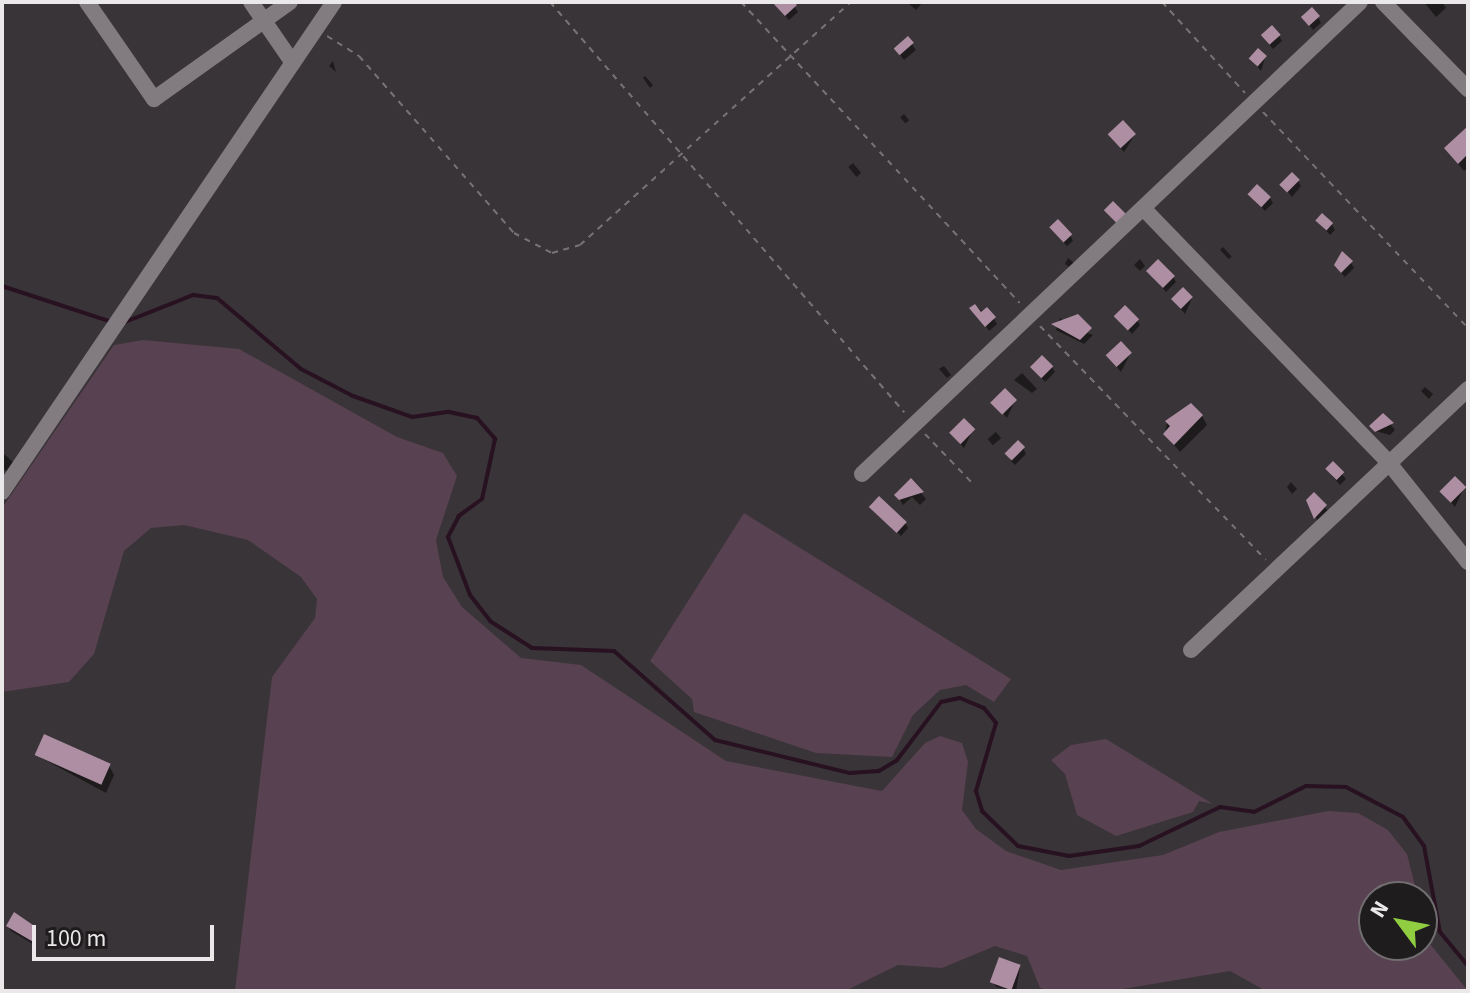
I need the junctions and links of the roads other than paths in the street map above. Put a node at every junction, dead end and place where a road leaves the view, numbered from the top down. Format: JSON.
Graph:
{"nodes":[{"id":1,"x":87,"y":2,"type":"edge"},
{"id":2,"x":251,"y":2,"type":"edge"},
{"id":3,"x":290,"y":2,"type":"edge"},
{"id":4,"x":334,"y":2,"type":"edge"},
{"id":5,"x":1360,"y":2,"type":"edge"},
{"id":6,"x":1383,"y":2,"type":"edge"},
{"id":7,"x":264,"y":21,"type":"junction"},
{"id":8,"x":293,"y":63,"type":"junction"},
{"id":9,"x":1468,"y":89,"type":"edge"},
{"id":10,"x":1143,"y":208,"type":"junction"},
{"id":11,"x":1468,"y":389,"type":"edge"},
{"id":12,"x":1389,"y":463,"type":"junction"},
{"id":13,"x":862,"y":474,"type":"dead end"},
{"id":14,"x":2,"y":492,"type":"edge"},
{"id":15,"x":1468,"y":562,"type":"edge"},
{"id":16,"x":1191,"y":650,"type":"dead end"}],
"edges":[{"from":1,"to":7,"type":"street"},
{"from":2,"to":7,"type":"street"},
{"from":3,"to":7,"type":"street"},
{"from":4,"to":8,"type":"street"},
{"from":5,"to":10,"type":"street"},
{"from":6,"to":9,"type":"street"},
{"from":7,"to":8,"type":"street"},
{"from":8,"to":14,"type":"street"},
{"from":10,"to":12,"type":"street"},
{"from":10,"to":13,"type":"street"},
{"from":11,"to":12,"type":"street"},
{"from":12,"to":15,"type":"street"},
{"from":12,"to":16,"type":"street"}]}
